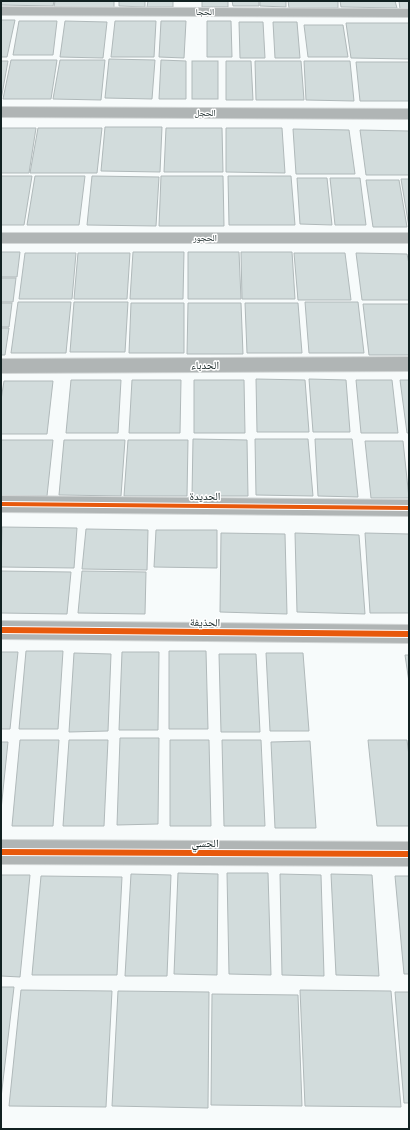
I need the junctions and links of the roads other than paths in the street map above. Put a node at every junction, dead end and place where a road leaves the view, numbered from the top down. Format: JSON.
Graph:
{"nodes":[{"id":1,"x":1,"y":11,"type":"edge"},
{"id":2,"x":409,"y":13,"type":"edge"},
{"id":3,"x":1,"y":112,"type":"edge"},
{"id":4,"x":409,"y":114,"type":"edge"},
{"id":5,"x":1,"y":238,"type":"edge"},
{"id":6,"x":409,"y":238,"type":"edge"},
{"id":7,"x":409,"y":364,"type":"edge"},
{"id":8,"x":1,"y":366,"type":"edge"},
{"id":9,"x":1,"y":504,"type":"edge"},
{"id":10,"x":409,"y":508,"type":"edge"},
{"id":11,"x":1,"y":630,"type":"edge"},
{"id":12,"x":409,"y":634,"type":"edge"},
{"id":13,"x":1,"y":852,"type":"edge"},
{"id":14,"x":409,"y":854,"type":"edge"}],
"edges":[{"from":1,"to":2,"type":"street","name":"الحجا"},
{"from":3,"to":4,"type":"street","name":"الحجل"},
{"from":5,"to":6,"type":"street","name":"الحجور"},
{"from":7,"to":8,"type":"street","name":"الحدباء"},
{"from":9,"to":10,"type":"street","name":"الحديدة"},
{"from":11,"to":12,"type":"street","name":"الحذيفة"},
{"from":13,"to":14,"type":"street","name":"الحسي"}]}
